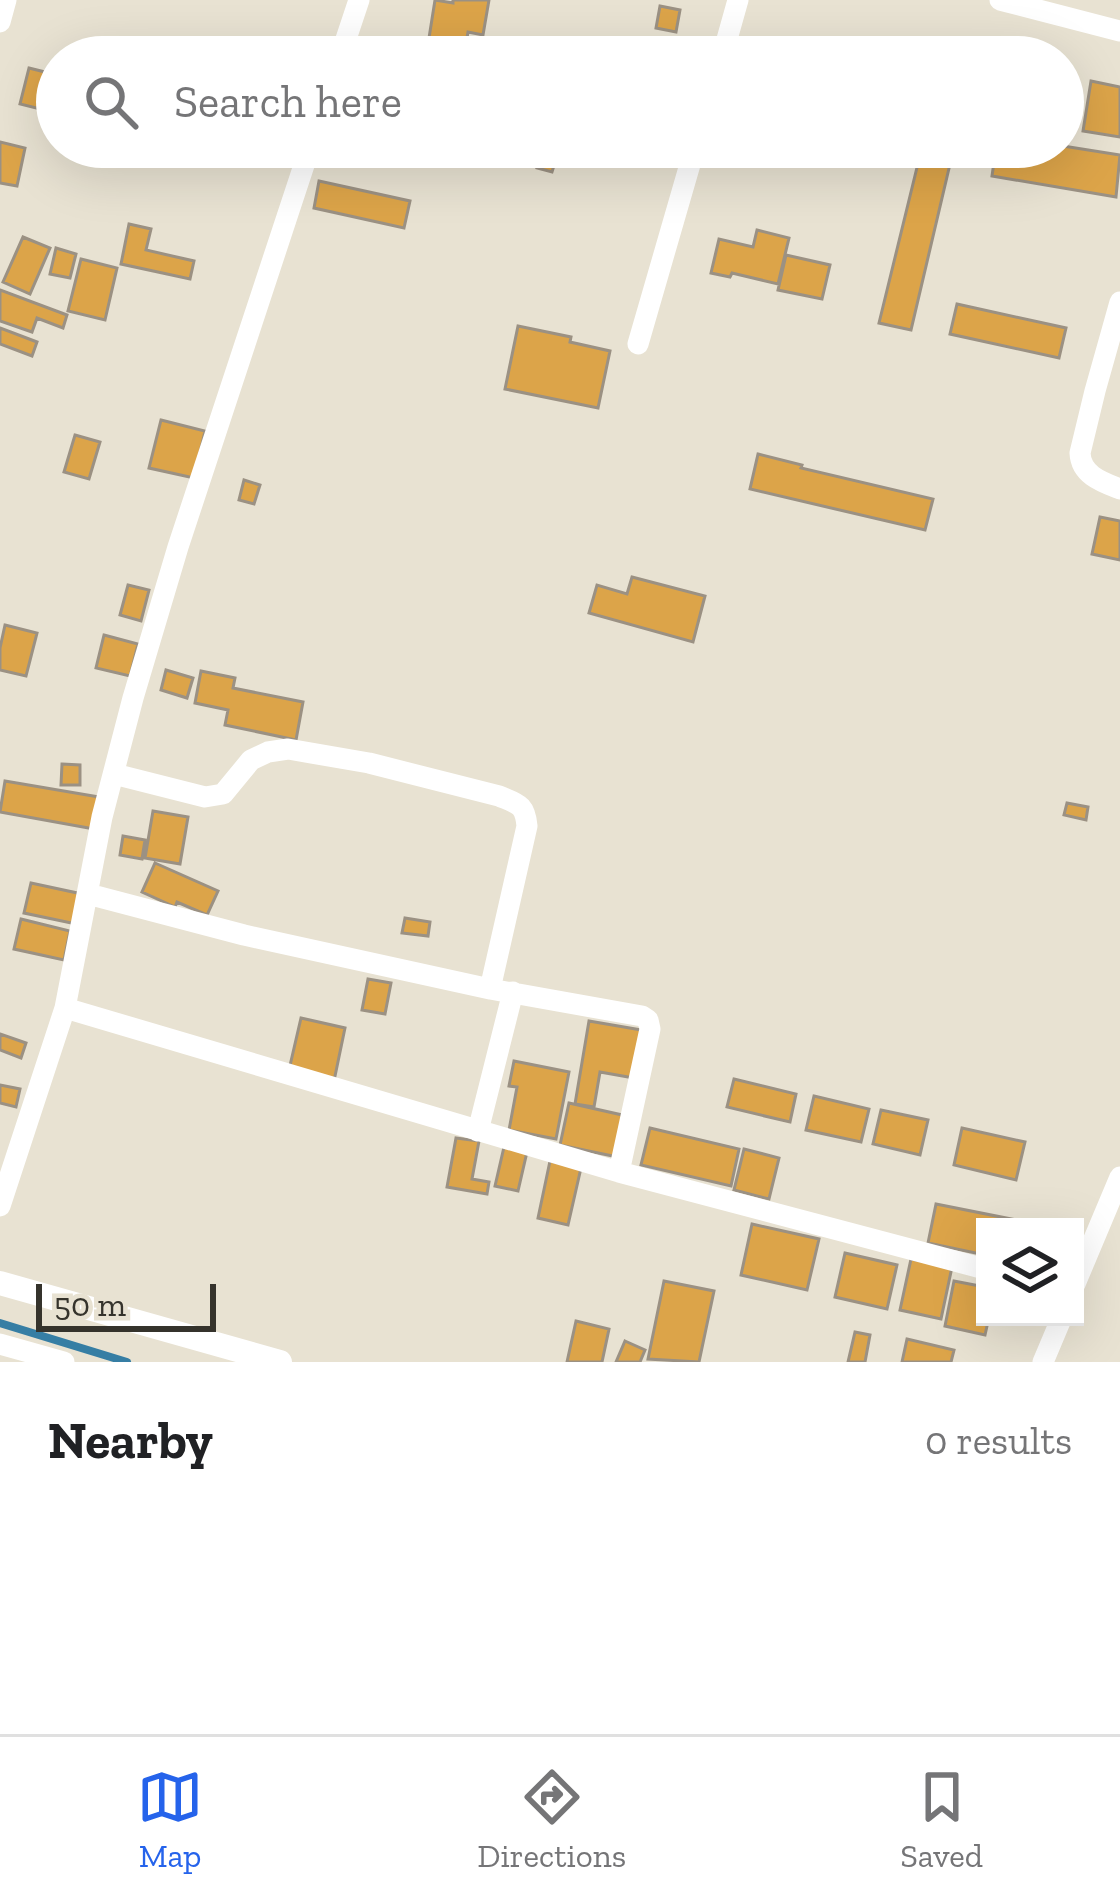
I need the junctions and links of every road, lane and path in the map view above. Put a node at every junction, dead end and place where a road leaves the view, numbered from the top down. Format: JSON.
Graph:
{"nodes":[{"id":1,"x":6,"y":0,"type":"edge"},
{"id":2,"x":359,"y":0,"type":"edge"},
{"id":3,"x":738,"y":0,"type":"edge"},
{"id":4,"x":1000,"y":0,"type":"edge"},
{"id":5,"x":0,"y":22,"type":"edge"},
{"id":6,"x":1120,"y":31,"type":"edge"},
{"id":7,"x":347,"y":36,"type":"edge"},
{"id":8,"x":728,"y":36,"type":"edge"},
{"id":9,"x":303,"y":168,"type":"edge"},
{"id":10,"x":689,"y":168,"type":"edge"},
{"id":11,"x":1120,"y":302,"type":"edge"},
{"id":12,"x":638,"y":344,"type":"dead end"},
{"id":13,"x":1120,"y":489,"type":"edge"},
{"id":14,"x":114,"y":775,"type":"junction"},
{"id":15,"x":88,"y":894,"type":"junction"},
{"id":16,"x":501,"y":990,"type":"junction"},
{"id":17,"x":64,"y":1008,"type":"junction"},
{"id":18,"x":478,"y":1131,"type":"junction"},
{"id":19,"x":619,"y":1172,"type":"junction"},
{"id":20,"x":1120,"y":1177,"type":"edge"},
{"id":21,"x":0,"y":1206,"type":"edge"},
{"id":22,"x":1084,"y":1263,"type":"edge"},
{"id":23,"x":976,"y":1267,"type":"edge"},
{"id":24,"x":0,"y":1282,"type":"edge"},
{"id":25,"x":1058,"y":1326,"type":"edge"},
{"id":26,"x":0,"y":1344,"type":"edge"},
{"id":27,"x":64,"y":1362,"type":"edge"},
{"id":28,"x":280,"y":1362,"type":"edge"},
{"id":29,"x":1043,"y":1362,"type":"edge"}],
"edges":[{"from":1,"to":5,"type":"street"},
{"from":2,"to":7,"type":"street"},
{"from":3,"to":8,"type":"street"},
{"from":4,"to":6,"type":"street"},
{"from":9,"to":14,"type":"street"},
{"from":10,"to":12,"type":"street"},
{"from":11,"to":13,"type":"street"},
{"from":14,"to":15,"type":"street"},
{"from":14,"to":16,"type":"street"},
{"from":15,"to":16,"type":"street"},
{"from":15,"to":17,"type":"street"},
{"from":16,"to":18,"type":"street"},
{"from":16,"to":19,"type":"street"},
{"from":17,"to":18,"type":"street"},
{"from":17,"to":21,"type":"street"},
{"from":18,"to":19,"type":"street"},
{"from":19,"to":23,"type":"street"},
{"from":20,"to":22,"type":"street"},
{"from":24,"to":28,"type":"street"},
{"from":25,"to":29,"type":"street"},
{"from":26,"to":27,"type":"street"}]}
